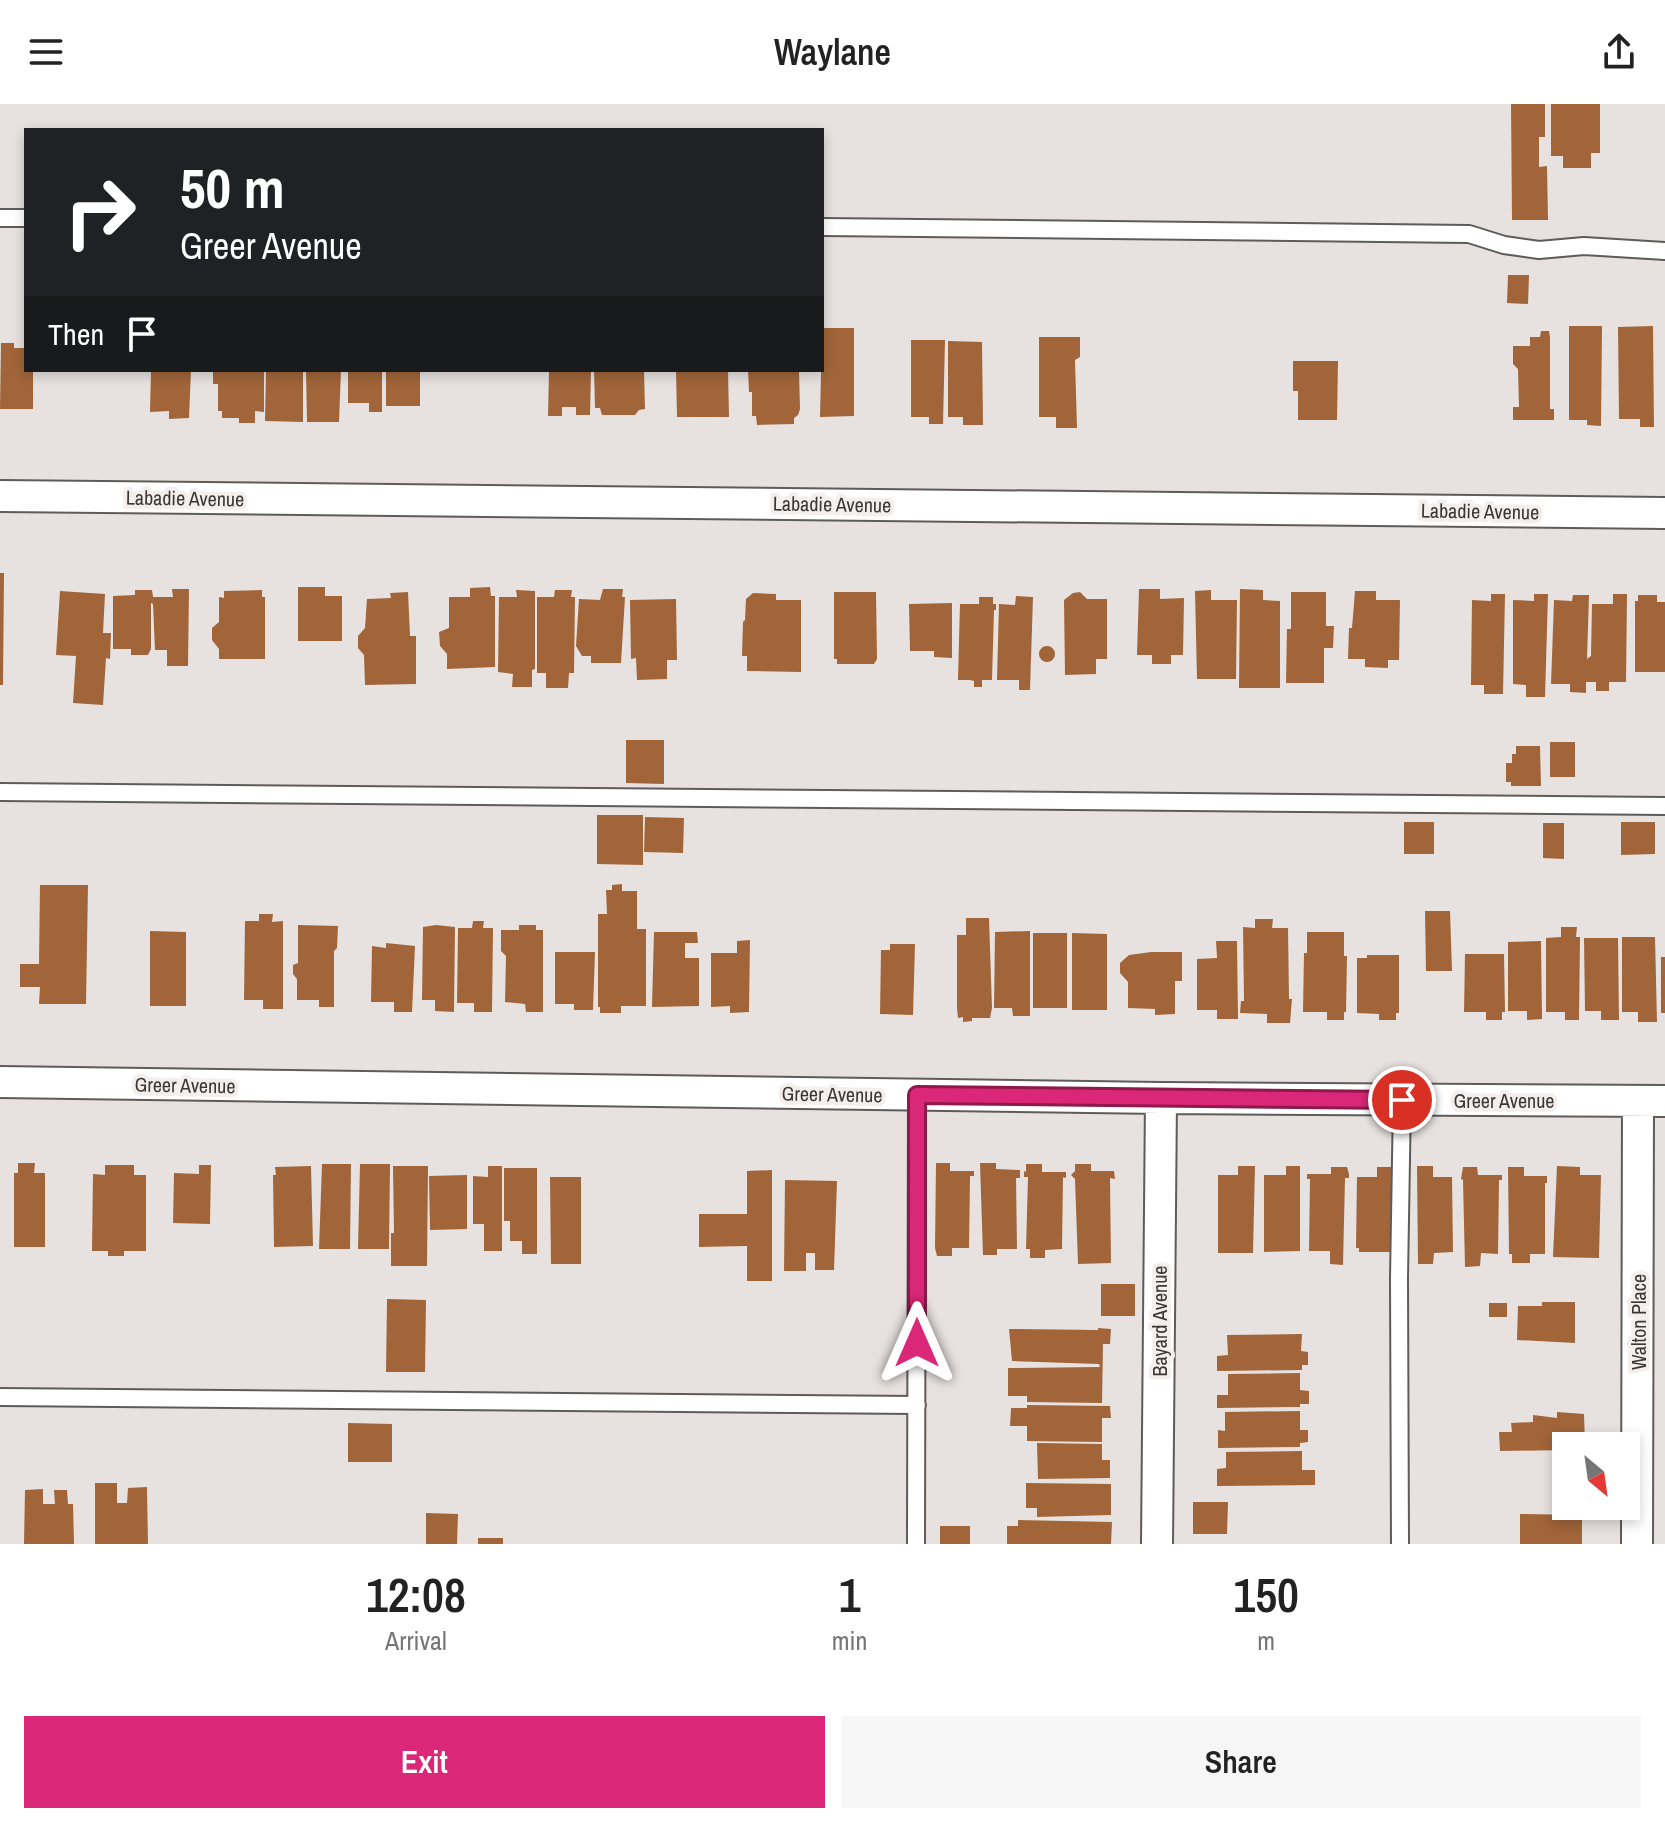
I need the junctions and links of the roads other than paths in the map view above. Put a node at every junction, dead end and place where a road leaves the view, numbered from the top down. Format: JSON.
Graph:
{"nodes":[{"id":1,"x":0,"y":218,"type":"edge"},
{"id":2,"x":24,"y":218,"type":"edge"},
{"id":3,"x":824,"y":227,"type":"edge"},
{"id":4,"x":1665,"y":251,"type":"edge"},
{"id":5,"x":0,"y":496,"type":"edge"},
{"id":6,"x":1665,"y":513,"type":"edge"},
{"id":7,"x":0,"y":792,"type":"edge"},
{"id":8,"x":1665,"y":806,"type":"edge"},
{"id":9,"x":0,"y":1082,"type":"edge"},
{"id":10,"x":917,"y":1095,"type":"junction"},
{"id":11,"x":1161,"y":1098,"type":"junction"},
{"id":12,"x":1402,"y":1100,"type":"junction"},
{"id":13,"x":1652,"y":1101,"type":"edge"},
{"id":14,"x":0,"y":1397,"type":"edge"},
{"id":15,"x":917,"y":1405,"type":"junction"},
{"id":16,"x":916,"y":1544,"type":"edge"},
{"id":17,"x":1157,"y":1544,"type":"edge"},
{"id":18,"x":1400,"y":1544,"type":"edge"},
{"id":19,"x":1637,"y":1544,"type":"edge"}],
"edges":[{"from":1,"to":2,"type":"lane"},
{"from":3,"to":4,"type":"lane"},
{"from":5,"to":6,"type":"street","name":"Labadie Avenue"},
{"from":7,"to":8,"type":"lane"},
{"from":9,"to":10,"type":"street","name":"Greer Avenue"},
{"from":10,"to":11,"type":"street","name":"Greer Avenue"},
{"from":10,"to":15,"type":"lane"},
{"from":11,"to":12,"type":"street","name":"Greer Avenue"},
{"from":11,"to":17,"type":"street","name":"Bayard Avenue"},
{"from":12,"to":13,"type":"street","name":"Greer Avenue"},
{"from":12,"to":18,"type":"lane"},
{"from":13,"to":19,"type":"street","name":"Walton Place"},
{"from":14,"to":15,"type":"lane"},
{"from":15,"to":16,"type":"lane"}]}
